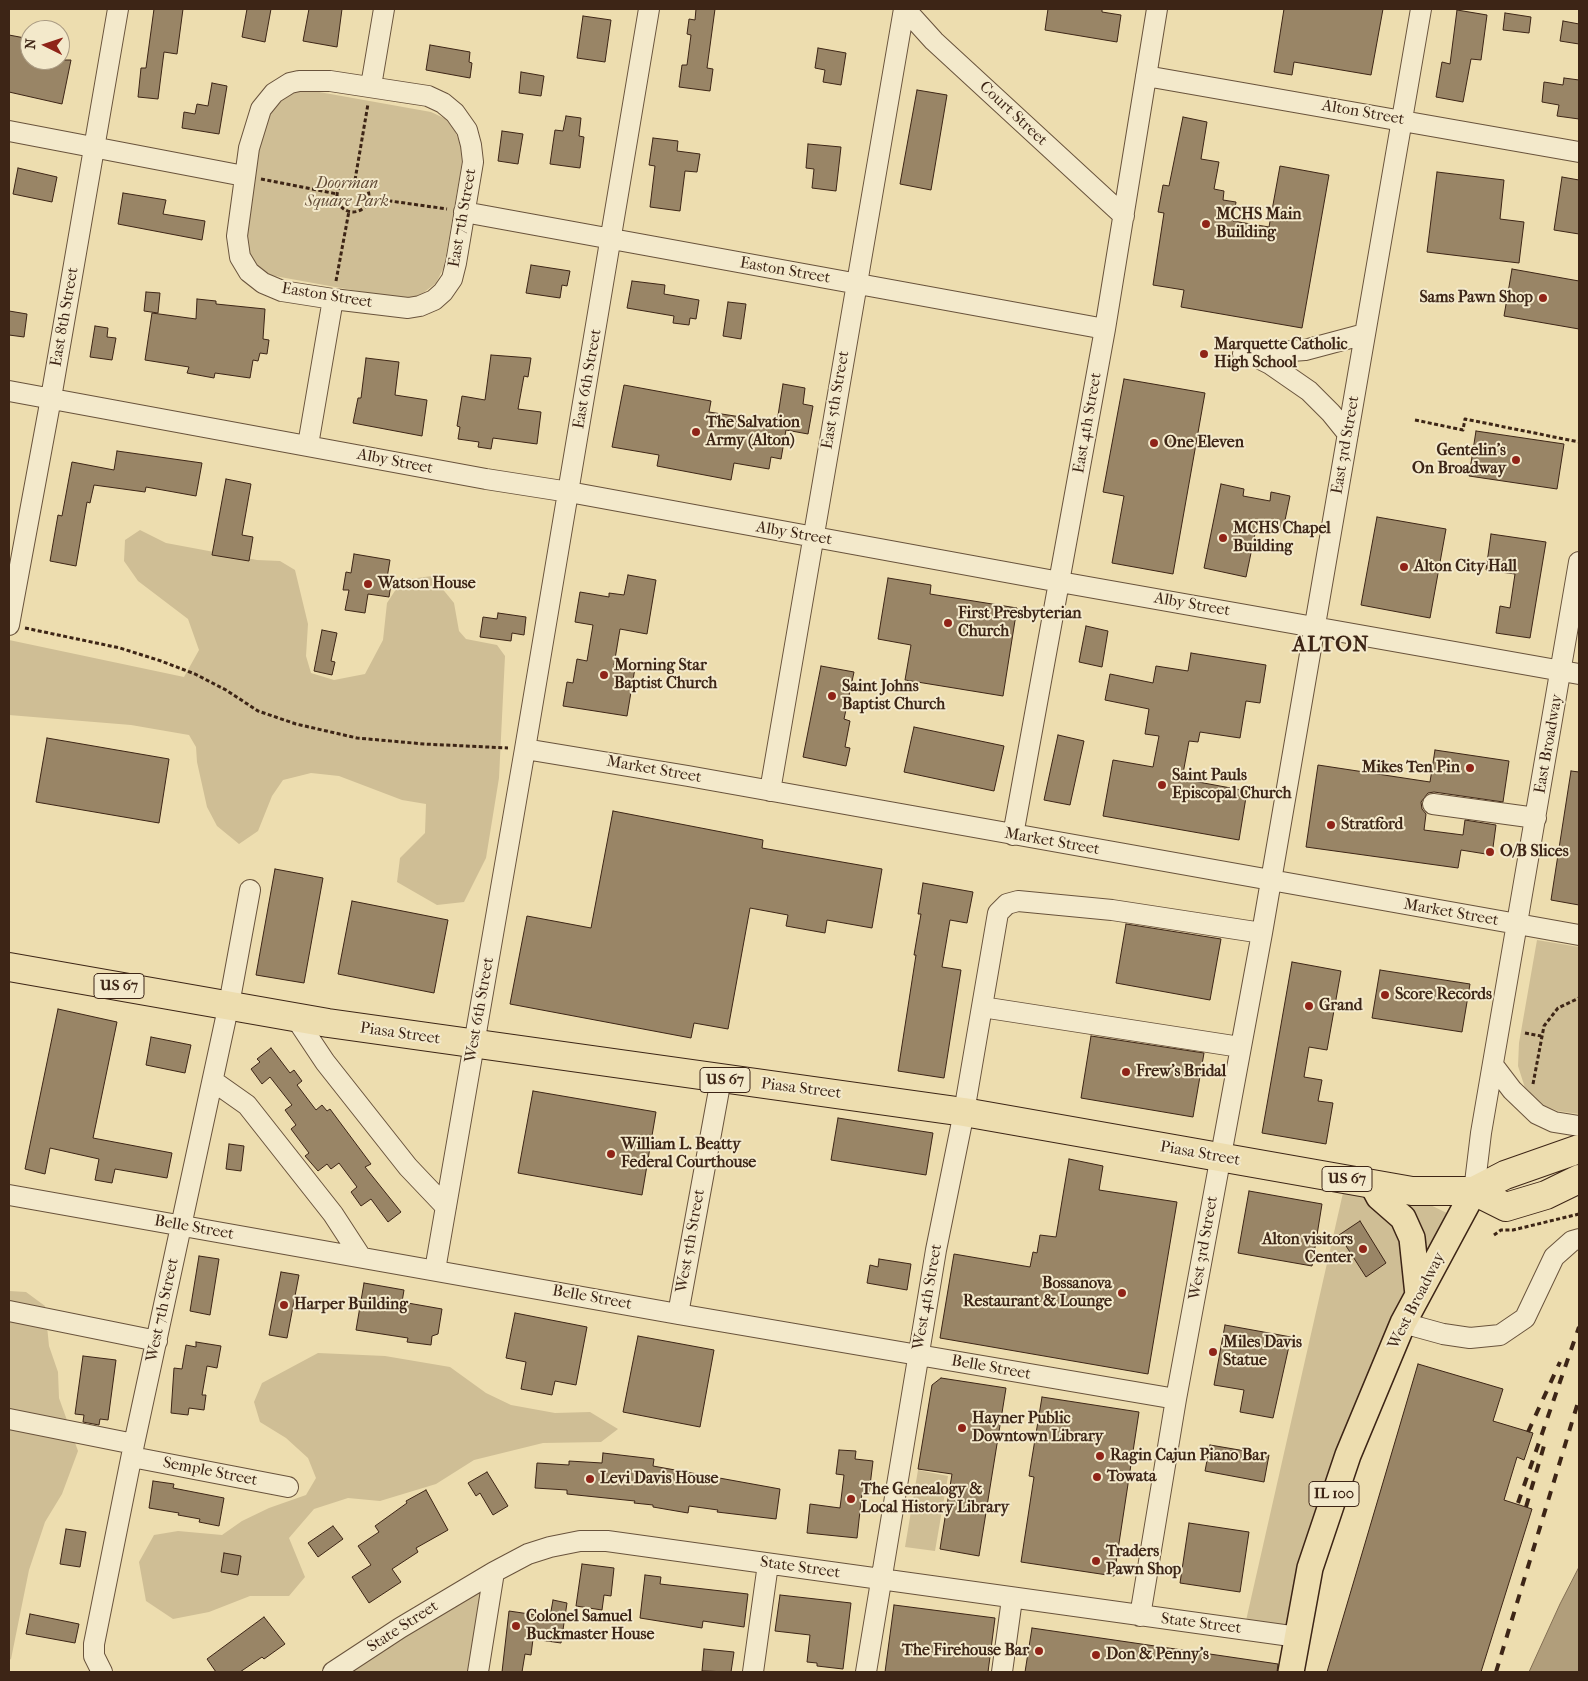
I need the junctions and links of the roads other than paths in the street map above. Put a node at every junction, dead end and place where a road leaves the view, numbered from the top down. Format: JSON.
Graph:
{"nodes":[{"id":1,"x":118,"y":9,"type":"edge"},
{"id":2,"x":384,"y":9,"type":"edge"},
{"id":3,"x":649,"y":9,"type":"edge"},
{"id":4,"x":905,"y":9,"type":"edge"},
{"id":5,"x":1157,"y":9,"type":"edge"},
{"id":6,"x":1421,"y":9,"type":"edge"},
{"id":7,"x":1146,"y":76,"type":"junction"},
{"id":8,"x":370,"y":86,"type":"junction"},
{"id":9,"x":1402,"y":119,"type":"junction"},
{"id":10,"x":9,"y":131,"type":"edge"},
{"id":11,"x":95,"y":146,"type":"junction"},
{"id":12,"x":1579,"y":152,"type":"edge"},
{"id":13,"x":244,"y":176,"type":"junction"},
{"id":14,"x":464,"y":212,"type":"junction"},
{"id":15,"x":1124,"y":216,"type":"junction"},
{"id":16,"x":612,"y":239,"type":"junction"},
{"id":17,"x":856,"y":284,"type":"junction"},
{"id":18,"x":443,"y":292,"type":"joint"},
{"id":19,"x":333,"y":299,"type":"junction"},
{"id":20,"x":1105,"y":329,"type":"junction"},
{"id":21,"x":1365,"y":334,"type":"junction"},
{"id":22,"x":9,"y":391,"type":"edge"},
{"id":23,"x":51,"y":398,"type":"junction"},
{"id":24,"x":1348,"y":434,"type":"junction"},
{"id":25,"x":308,"y":445,"type":"junction"},
{"id":26,"x":569,"y":492,"type":"junction"},
{"id":27,"x":813,"y":537,"type":"junction"},
{"id":28,"x":1579,"y":562,"type":"edge"},
{"id":29,"x":1060,"y":582,"type":"junction"},
{"id":30,"x":9,"y":625,"type":"edge"},
{"id":31,"x":1314,"y":627,"type":"junction"},
{"id":32,"x":1570,"y":672,"type":"edge"},
{"id":33,"x":525,"y":749,"type":"junction"},
{"id":34,"x":770,"y":791,"type":"junction"},
{"id":35,"x":1433,"y":804,"type":"dead end"},
{"id":36,"x":1536,"y":818,"type":"junction"},
{"id":37,"x":1013,"y":835,"type":"junction"},
{"id":38,"x":1271,"y":880,"type":"junction"},
{"id":39,"x":250,"y":890,"type":"dead end"},
{"id":40,"x":1518,"y":925,"type":"junction"},
{"id":41,"x":1262,"y":933,"type":"junction"},
{"id":42,"x":1579,"y":935,"type":"edge"},
{"id":43,"x":9,"y":967,"type":"edge"},
{"id":44,"x":228,"y":1005,"type":"junction"},
{"id":45,"x":982,"y":1007,"type":"junction"},
{"id":46,"x":295,"y":1017,"type":"junction"},
{"id":47,"x":474,"y":1045,"type":"junction"},
{"id":48,"x":1240,"y":1047,"type":"junction"},
{"id":49,"x":1493,"y":1065,"type":"junction"},
{"id":50,"x":721,"y":1079,"type":"junction"},
{"id":51,"x":213,"y":1081,"type":"junction"},
{"id":52,"x":964,"y":1112,"type":"junction"},
{"id":53,"x":1579,"y":1126,"type":"edge"},
{"id":54,"x":1579,"y":1149,"type":"edge"},
{"id":55,"x":1220,"y":1158,"type":"junction"},
{"id":56,"x":1579,"y":1179,"type":"edge"},
{"id":57,"x":1372,"y":1184,"type":"junction"},
{"id":58,"x":1474,"y":1192,"type":"junction"},
{"id":59,"x":9,"y":1195,"type":"edge"},
{"id":60,"x":446,"y":1207,"type":"junction"},
{"id":61,"x":182,"y":1226,"type":"junction"},
{"id":62,"x":1579,"y":1239,"type":"edge"},
{"id":63,"x":361,"y":1257,"type":"junction"},
{"id":64,"x":435,"y":1270,"type":"junction"},
{"id":65,"x":1418,"y":1295,"type":"junction"},
{"id":66,"x":9,"y":1311,"type":"edge"},
{"id":67,"x":678,"y":1314,"type":"junction"},
{"id":68,"x":1403,"y":1323,"type":"junction"},
{"id":69,"x":157,"y":1341,"type":"junction"},
{"id":70,"x":918,"y":1356,"type":"junction"},
{"id":71,"x":1176,"y":1399,"type":"junction"},
{"id":72,"x":9,"y":1419,"type":"edge"},
{"id":73,"x":133,"y":1451,"type":"junction"},
{"id":74,"x":288,"y":1488,"type":"dead end"},
{"id":75,"x":768,"y":1564,"type":"junction"},
{"id":76,"x":494,"y":1572,"type":"junction"},
{"id":77,"x":880,"y":1580,"type":"junction"},
{"id":78,"x":1012,"y":1599,"type":"junction"},
{"id":79,"x":1140,"y":1616,"type":"junction"},
{"id":80,"x":1298,"y":1637,"type":"junction"},
{"id":81,"x":102,"y":1672,"type":"edge"},
{"id":82,"x":334,"y":1672,"type":"edge"},
{"id":83,"x":478,"y":1672,"type":"edge"},
{"id":84,"x":753,"y":1672,"type":"edge"},
{"id":85,"x":866,"y":1672,"type":"edge"},
{"id":86,"x":1002,"y":1672,"type":"edge"},
{"id":87,"x":1292,"y":1672,"type":"edge"}],
"edges":[{"from":1,"to":11,"type":"street","name":"East 8th Street"},
{"from":2,"to":8,"type":"street"},
{"from":3,"to":16,"type":"street","name":"East 6th Street"},
{"from":4,"to":15,"type":"street","name":"Court Street"},
{"from":4,"to":17,"type":"street","name":"East 5th Street"},
{"from":5,"to":7,"type":"street","name":"East 4th Street"},
{"from":6,"to":9,"type":"street","name":"East 3rd Street"},
{"from":7,"to":9,"type":"street","name":"Alton Street"},
{"from":7,"to":15,"type":"street","name":"East 4th Street"},
{"from":8,"to":13,"type":"street"},
{"from":8,"to":14,"type":"street","name":"East 7th Street"},
{"from":9,"to":12,"type":"street","name":"Alton Street"},
{"from":9,"to":21,"type":"street","name":"East 3rd Street"},
{"from":10,"to":11,"type":"street"},
{"from":11,"to":13,"type":"street"},
{"from":11,"to":23,"type":"street","name":"East 8th Street"},
{"from":13,"to":19,"type":"street","name":"Easton Street"},
{"from":14,"to":16,"type":"street","name":"Easton Street"},
{"from":14,"to":18,"type":"street","name":"East 7th Street"},
{"from":15,"to":20,"type":"street","name":"East 4th Street"},
{"from":16,"to":17,"type":"street","name":"Easton Street"},
{"from":16,"to":26,"type":"street","name":"East 6th Street"},
{"from":17,"to":20,"type":"street","name":"Easton Street"},
{"from":17,"to":27,"type":"street","name":"East 5th Street"},
{"from":18,"to":19,"type":"street","name":"Easton Street"},
{"from":19,"to":25,"type":"street"},
{"from":20,"to":29,"type":"street","name":"East 4th Street"},
{"from":21,"to":24,"type":"street","name":"East 3rd Street"},
{"from":21,"to":24,"type":"street"},
{"from":22,"to":23,"type":"street","name":"Alby Street"},
{"from":23,"to":25,"type":"street","name":"Alby Street"},
{"from":23,"to":30,"type":"street","name":"East 8th Street"},
{"from":24,"to":31,"type":"street","name":"East 3rd Street"},
{"from":25,"to":26,"type":"street","name":"Alby Street"},
{"from":26,"to":27,"type":"street","name":"Alby Street"},
{"from":26,"to":33,"type":"street","name":"East 6th Street"},
{"from":27,"to":29,"type":"street","name":"Alby Street"},
{"from":27,"to":34,"type":"street","name":"East 5th Street"},
{"from":28,"to":32,"type":"street","name":"East Broadway"},
{"from":29,"to":31,"type":"street","name":"Alby Street"},
{"from":29,"to":37,"type":"street","name":"East 4th Street"},
{"from":31,"to":32,"type":"street","name":"Alby Street"},
{"from":31,"to":38,"type":"street","name":"East 3rd Street"},
{"from":32,"to":36,"type":"street","name":"East Broadway"},
{"from":33,"to":34,"type":"street","name":"Market Street"},
{"from":33,"to":47,"type":"street","name":"West 6th Street"},
{"from":34,"to":37,"type":"street","name":"Market Street"},
{"from":35,"to":36,"type":"street"},
{"from":36,"to":40,"type":"street","name":"East Broadway"},
{"from":37,"to":38,"type":"street","name":"Market Street"},
{"from":38,"to":40,"type":"street","name":"Market Street"},
{"from":38,"to":41,"type":"street","name":"West 3rd Street"},
{"from":39,"to":44,"type":"street","name":"West 7th Street"},
{"from":40,"to":42,"type":"street","name":"Market Street"},
{"from":40,"to":49,"type":"street","name":"West Broadway"},
{"from":41,"to":45,"type":"street","name":"West 4th Street"},
{"from":41,"to":48,"type":"street","name":"West 3rd Street"},
{"from":43,"to":44,"type":"highway","name":"Piasa Street","number":"US 67"},
{"from":44,"to":46,"type":"highway","name":"Piasa Street","number":"US 67"},
{"from":44,"to":51,"type":"street","name":"West 7th Street"},
{"from":45,"to":48,"type":"street"},
{"from":45,"to":52,"type":"street","name":"West 4th Street"},
{"from":46,"to":47,"type":"highway","name":"Piasa Street","number":"US 67"},
{"from":46,"to":60,"type":"street"},
{"from":47,"to":50,"type":"highway","name":"Piasa Street","number":"US 67"},
{"from":47,"to":60,"type":"street","name":"West 6th Street"},
{"from":48,"to":55,"type":"street","name":"West 3rd Street"},
{"from":49,"to":53,"type":"street"},
{"from":49,"to":58,"type":"street","name":"West Broadway"},
{"from":50,"to":52,"type":"highway","name":"Piasa Street","number":"US 67"},
{"from":50,"to":67,"type":"street","name":"West 5th Street"},
{"from":51,"to":61,"type":"street","name":"West 7th Street"},
{"from":51,"to":63,"type":"street"},
{"from":52,"to":55,"type":"highway","name":"Piasa Street","number":"US 67"},
{"from":52,"to":70,"type":"street","name":"West 4th Street"},
{"from":54,"to":58,"type":"highway"},
{"from":55,"to":57,"type":"highway","name":"Piasa Street","number":"US 67"},
{"from":55,"to":71,"type":"street","name":"West 3rd Street"},
{"from":56,"to":58,"type":"highway","number":"US 67"},
{"from":57,"to":58,"type":"highway","name":"Piasa Street","number":"US 67"},
{"from":57,"to":65,"type":"main road"},
{"from":58,"to":65,"type":"main road","name":"West Broadway","number":"IL 100"},
{"from":59,"to":61,"type":"street","name":"Belle Street"},
{"from":60,"to":64,"type":"street","name":"West 6th Street"},
{"from":61,"to":63,"type":"street","name":"Belle Street"},
{"from":61,"to":69,"type":"street","name":"West 7th Street"},
{"from":62,"to":68,"type":"street"},
{"from":63,"to":64,"type":"street","name":"Belle Street"},
{"from":64,"to":67,"type":"street","name":"Belle Street"},
{"from":65,"to":68,"type":"main road","name":"West Broadway","number":"IL 100"},
{"from":66,"to":69,"type":"street"},
{"from":67,"to":70,"type":"street","name":"Belle Street"},
{"from":68,"to":80,"type":"main road","name":"West Broadway","number":"IL 100"},
{"from":69,"to":73,"type":"street","name":"West 7th Street"},
{"from":70,"to":71,"type":"street","name":"Belle Street"},
{"from":70,"to":77,"type":"street","name":"West 4th Street"},
{"from":71,"to":79,"type":"street","name":"West 3rd Street"},
{"from":72,"to":73,"type":"street","name":"Semple Street"},
{"from":73,"to":74,"type":"street","name":"Semple Street"},
{"from":73,"to":81,"type":"street","name":"West 7th Street"},
{"from":75,"to":76,"type":"street","name":"State Street"},
{"from":75,"to":77,"type":"street","name":"State Street"},
{"from":75,"to":84,"type":"street"},
{"from":76,"to":82,"type":"street","name":"State Street"},
{"from":76,"to":83,"type":"street"},
{"from":77,"to":78,"type":"street","name":"State Street"},
{"from":77,"to":85,"type":"street","name":"West 4th Street"},
{"from":78,"to":79,"type":"street","name":"State Street"},
{"from":78,"to":86,"type":"street"},
{"from":79,"to":80,"type":"street","name":"State Street"},
{"from":80,"to":87,"type":"main road","name":"West Broadway","number":"IL 100"}]}
